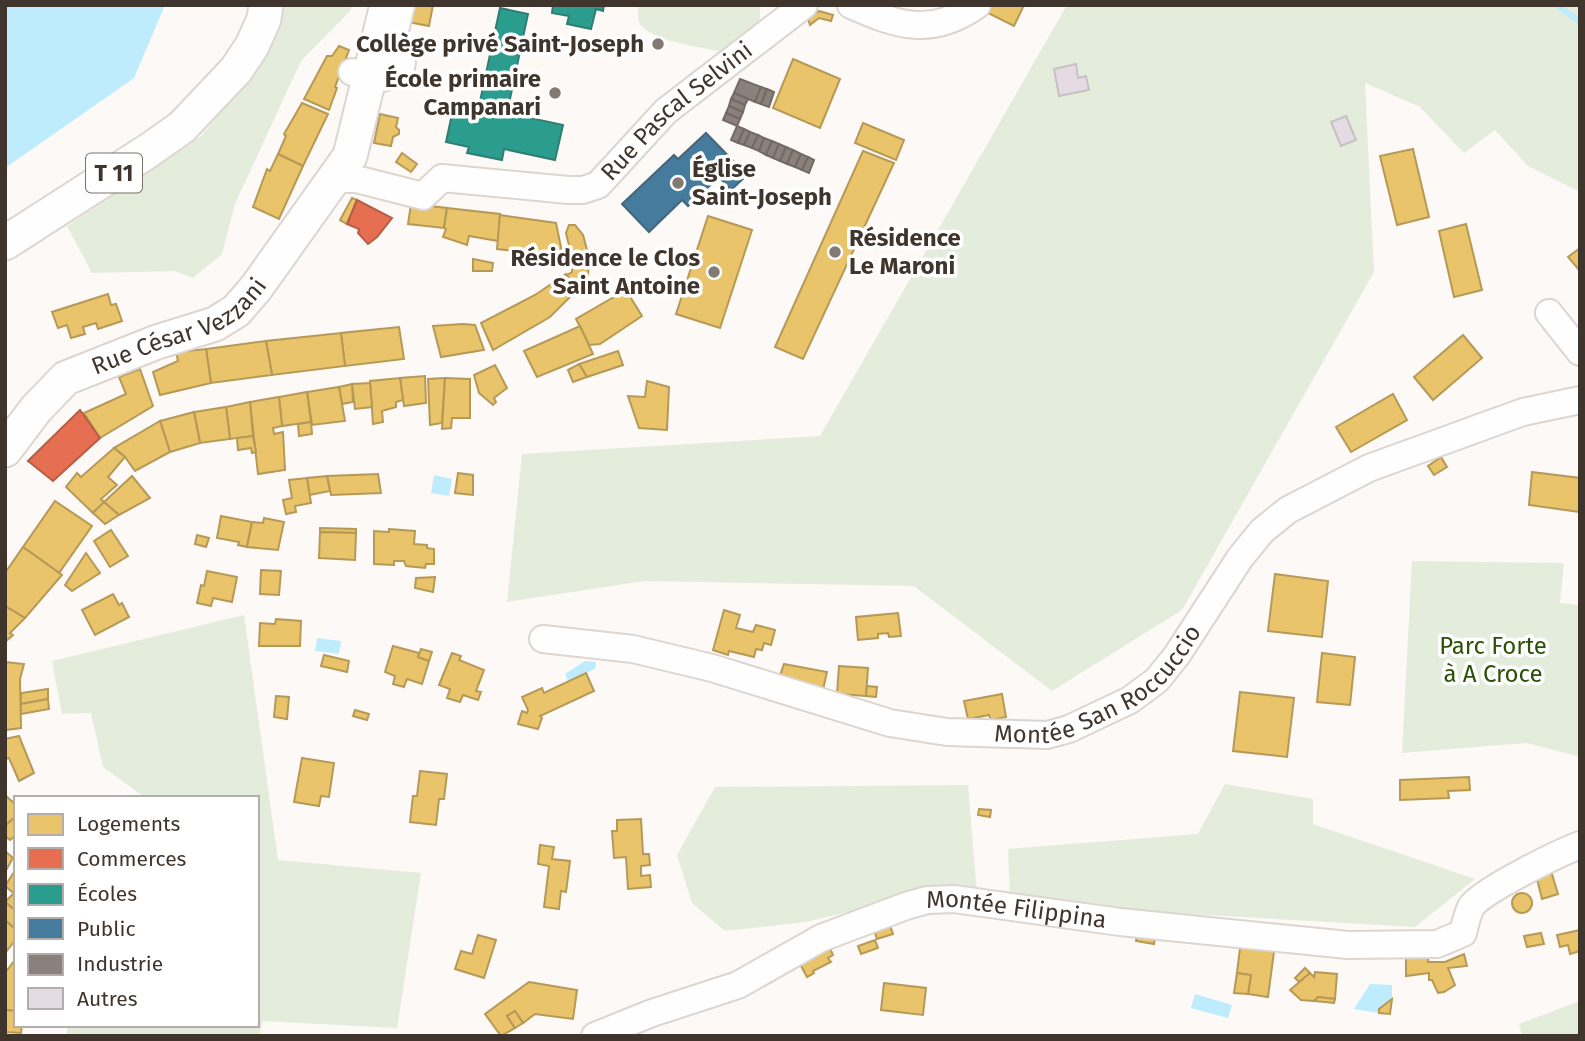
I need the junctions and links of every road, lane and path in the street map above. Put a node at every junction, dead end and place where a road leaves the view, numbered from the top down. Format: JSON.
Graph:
{"nodes":[{"id":1,"x":247,"y":5,"type":"edge"},
{"id":2,"x":266,"y":5,"type":"edge"},
{"id":3,"x":367,"y":5,"type":"edge"},
{"id":4,"x":387,"y":5,"type":"edge"},
{"id":5,"x":401,"y":5,"type":"edge"},
{"id":6,"x":804,"y":5,"type":"edge"},
{"id":7,"x":851,"y":5,"type":"edge"},
{"id":8,"x":977,"y":5,"type":"edge"},
{"id":9,"x":361,"y":75,"type":"junction"},
{"id":10,"x":214,"y":93,"type":"junction"},
{"id":11,"x":332,"y":179,"type":"junction"},
{"id":12,"x":5,"y":243,"type":"edge"},
{"id":13,"x":1549,"y":313,"type":"dead end"},
{"id":14,"x":1580,"y":352,"type":"edge"},
{"id":15,"x":1580,"y":400,"type":"edge"},
{"id":16,"x":5,"y":450,"type":"edge"},
{"id":17,"x":543,"y":639,"type":"dead end"},
{"id":18,"x":1580,"y":845,"type":"edge"},
{"id":19,"x":595,"y":1036,"type":"edge"}],
"edges":[{"from":1,"to":10,"type":"main road","number":"T 11"},
{"from":2,"to":10,"type":"main road","number":"T 11"},
{"from":3,"to":9,"type":"main road"},
{"from":4,"to":9,"type":"main road"},
{"from":5,"to":9,"type":"street"},
{"from":6,"to":11,"type":"street","name":"Rue Pascal Selvini"},
{"from":7,"to":8,"type":"street"},
{"from":9,"to":11,"type":"main road"},
{"from":10,"to":12,"type":"main road","number":"T 11"},
{"from":11,"to":16,"type":"main road","name":"Rue César Vezzani"},
{"from":13,"to":14,"type":"street"},
{"from":15,"to":17,"type":"street","name":"Montée San Roccuccio"},
{"from":18,"to":19,"type":"street","name":"Montée Filippina"}]}
